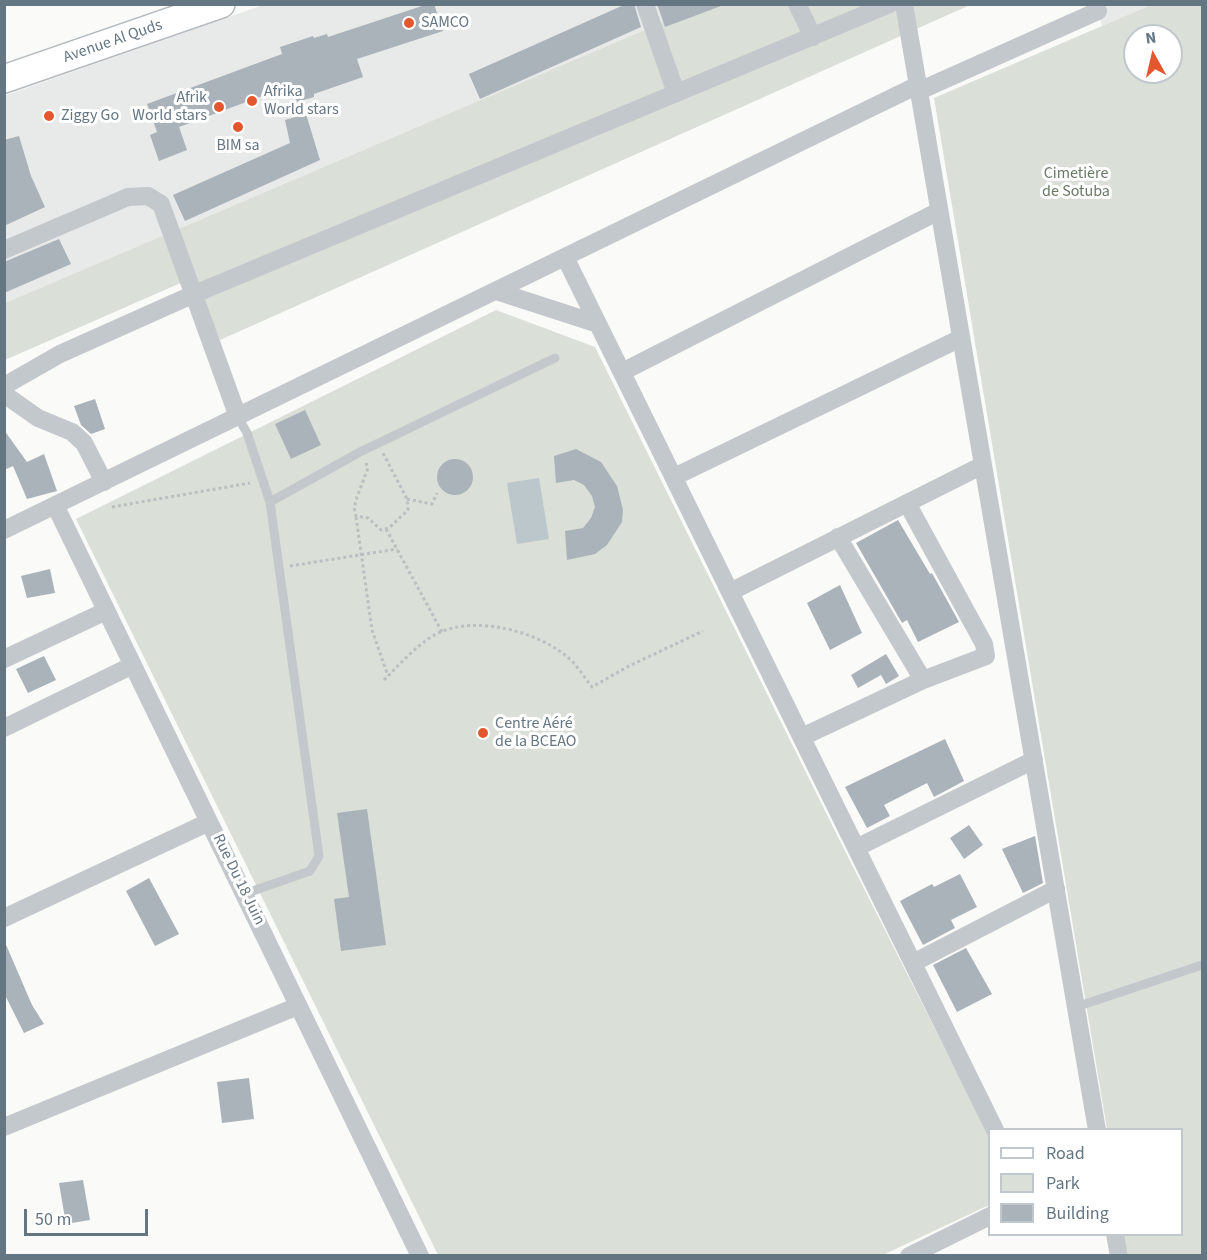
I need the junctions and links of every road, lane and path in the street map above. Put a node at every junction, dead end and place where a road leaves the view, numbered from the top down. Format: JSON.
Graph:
{"nodes":[{"id":1,"x":172,"y":4,"type":"edge"},
{"id":2,"x":222,"y":4,"type":"edge"},
{"id":3,"x":645,"y":4,"type":"edge"},
{"id":4,"x":797,"y":4,"type":"edge"},
{"id":5,"x":890,"y":4,"type":"edge"},
{"id":6,"x":904,"y":4,"type":"edge"},
{"id":7,"x":1098,"y":11,"type":"dead end"},
{"id":8,"x":813,"y":37,"type":"junction"},
{"id":9,"x":4,"y":61,"type":"edge"},
{"id":10,"x":4,"y":79,"type":"edge"},
{"id":11,"x":918,"y":88,"type":"junction"},
{"id":12,"x":676,"y":93,"type":"junction"},
{"id":13,"x":939,"y":211,"type":"junction"},
{"id":14,"x":4,"y":250,"type":"edge"},
{"id":15,"x":565,"y":257,"type":"junction"},
{"id":16,"x":496,"y":291,"type":"junction"},
{"id":17,"x":192,"y":295,"type":"junction"},
{"id":18,"x":598,"y":324,"type":"junction"},
{"id":19,"x":961,"y":338,"type":"junction"},
{"id":20,"x":555,"y":358,"type":"dead end"},
{"id":21,"x":622,"y":372,"type":"junction"},
{"id":22,"x":4,"y":386,"type":"edge"},
{"id":23,"x":4,"y":394,"type":"edge"},
{"id":24,"x":238,"y":417,"type":"junction"},
{"id":25,"x":378,"y":444,"type":"junction"},
{"id":26,"x":983,"y":465,"type":"junction"},
{"id":27,"x":368,"y":468,"type":"dead end"},
{"id":28,"x":674,"y":477,"type":"junction"},
{"id":29,"x":264,"y":481,"type":"junction"},
{"id":30,"x":104,"y":482,"type":"junction"},
{"id":31,"x":437,"y":493,"type":"dead end"},
{"id":32,"x":407,"y":499,"type":"junction"},
{"id":33,"x":270,"y":502,"type":"junction"},
{"id":34,"x":907,"y":503,"type":"junction"},
{"id":35,"x":55,"y":506,"type":"junction"},
{"id":36,"x":112,"y":507,"type":"dead end"},
{"id":37,"x":356,"y":516,"type":"junction"},
{"id":38,"x":386,"y":529,"type":"junction"},
{"id":39,"x":4,"y":530,"type":"edge"},
{"id":40,"x":838,"y":537,"type":"junction"},
{"id":41,"x":397,"y":549,"type":"junction"},
{"id":42,"x":361,"y":555,"type":"junction"},
{"id":43,"x":279,"y":567,"type":"junction"},
{"id":44,"x":730,"y":592,"type":"junction"},
{"id":45,"x":106,"y":610,"type":"junction"},
{"id":46,"x":703,"y":631,"type":"dead end"},
{"id":47,"x":442,"y":632,"type":"junction"},
{"id":48,"x":4,"y":660,"type":"edge"},
{"id":49,"x":133,"y":665,"type":"junction"},
{"id":50,"x":388,"y":676,"type":"junction"},
{"id":51,"x":384,"y":680,"type":"dead end"},
{"id":52,"x":923,"y":680,"type":"junction"},
{"id":53,"x":4,"y":728,"type":"edge"},
{"id":54,"x":802,"y":737,"type":"junction"},
{"id":55,"x":1034,"y":760,"type":"junction"},
{"id":56,"x":209,"y":822,"type":"junction"},
{"id":57,"x":856,"y":848,"type":"junction"},
{"id":58,"x":1056,"y":889,"type":"junction"},
{"id":59,"x":244,"y":894,"type":"junction"},
{"id":60,"x":4,"y":918,"type":"edge"},
{"id":61,"x":913,"y":963,"type":"junction"},
{"id":62,"x":1203,"y":965,"type":"edge"},
{"id":63,"x":298,"y":1006,"type":"junction"},
{"id":64,"x":1076,"y":1007,"type":"junction"},
{"id":65,"x":4,"y":1127,"type":"edge"},
{"id":66,"x":994,"y":1128,"type":"edge"},
{"id":67,"x":1097,"y":1128,"type":"edge"},
{"id":68,"x":988,"y":1217,"type":"edge"},
{"id":69,"x":1115,"y":1236,"type":"edge"},
{"id":70,"x":420,"y":1256,"type":"edge"},
{"id":71,"x":909,"y":1256,"type":"edge"},
{"id":72,"x":1119,"y":1256,"type":"edge"}],
"edges":[{"from":1,"to":9,"type":"main road","name":"Avenue Al Quds"},
{"from":2,"to":10,"type":"main road","name":"Avenue Al Quds"},
{"from":3,"to":12,"type":"street"},
{"from":4,"to":8,"type":"street"},
{"from":5,"to":8,"type":"street"},
{"from":6,"to":11,"type":"street"},
{"from":7,"to":11,"type":"street"},
{"from":8,"to":12,"type":"street"},
{"from":11,"to":13,"type":"street"},
{"from":11,"to":15,"type":"street"},
{"from":12,"to":17,"type":"street"},
{"from":13,"to":19,"type":"street"},
{"from":13,"to":21,"type":"street"},
{"from":14,"to":17,"type":"street"},
{"from":15,"to":16,"type":"street"},
{"from":15,"to":18,"type":"street"},
{"from":16,"to":18,"type":"street"},
{"from":16,"to":24,"type":"street"},
{"from":17,"to":22,"type":"street"},
{"from":17,"to":24,"type":"street"},
{"from":18,"to":21,"type":"street"},
{"from":19,"to":26,"type":"street"},
{"from":19,"to":28,"type":"street"},
{"from":20,"to":25,"type":"lane"},
{"from":21,"to":28,"type":"street"},
{"from":23,"to":30,"type":"street"},
{"from":24,"to":29,"type":"lane"},
{"from":24,"to":30,"type":"street"},
{"from":25,"to":32,"type":"path"},
{"from":25,"to":33,"type":"lane"},
{"from":26,"to":34,"type":"street"},
{"from":26,"to":55,"type":"street"},
{"from":27,"to":37,"type":"path"},
{"from":28,"to":44,"type":"street"},
{"from":29,"to":33,"type":"lane"},
{"from":29,"to":36,"type":"path"},
{"from":30,"to":35,"type":"street"},
{"from":31,"to":32,"type":"path"},
{"from":32,"to":38,"type":"path"},
{"from":33,"to":43,"type":"lane"},
{"from":34,"to":40,"type":"street"},
{"from":34,"to":52,"type":"street"},
{"from":35,"to":39,"type":"street"},
{"from":35,"to":45,"type":"street","name":"Rue Du 18 Juin"},
{"from":37,"to":38,"type":"path"},
{"from":37,"to":42,"type":"path"},
{"from":38,"to":41,"type":"path"},
{"from":40,"to":44,"type":"street"},
{"from":40,"to":52,"type":"street"},
{"from":41,"to":42,"type":"path"},
{"from":41,"to":47,"type":"path"},
{"from":42,"to":43,"type":"path"},
{"from":42,"to":50,"type":"path"},
{"from":43,"to":59,"type":"lane"},
{"from":44,"to":54,"type":"street"},
{"from":45,"to":48,"type":"street"},
{"from":45,"to":49,"type":"street","name":"Rue Du 18 Juin"},
{"from":46,"to":47,"type":"path"},
{"from":47,"to":50,"type":"path"},
{"from":49,"to":53,"type":"street"},
{"from":49,"to":56,"type":"street","name":"Rue Du 18 Juin"},
{"from":50,"to":51,"type":"path"},
{"from":52,"to":54,"type":"street"},
{"from":54,"to":57,"type":"street"},
{"from":55,"to":57,"type":"street"},
{"from":55,"to":58,"type":"street"},
{"from":56,"to":59,"type":"street","name":"Rue Du 18 Juin"},
{"from":56,"to":60,"type":"street"},
{"from":57,"to":61,"type":"street"},
{"from":58,"to":61,"type":"street"},
{"from":58,"to":64,"type":"street"},
{"from":59,"to":63,"type":"street","name":"Rue Du 18 Juin"},
{"from":61,"to":66,"type":"street"},
{"from":62,"to":64,"type":"lane"},
{"from":63,"to":65,"type":"street"},
{"from":63,"to":70,"type":"street","name":"Rue Du 18 Juin"},
{"from":64,"to":67,"type":"street"},
{"from":68,"to":71,"type":"street"},
{"from":69,"to":72,"type":"street"}]}
